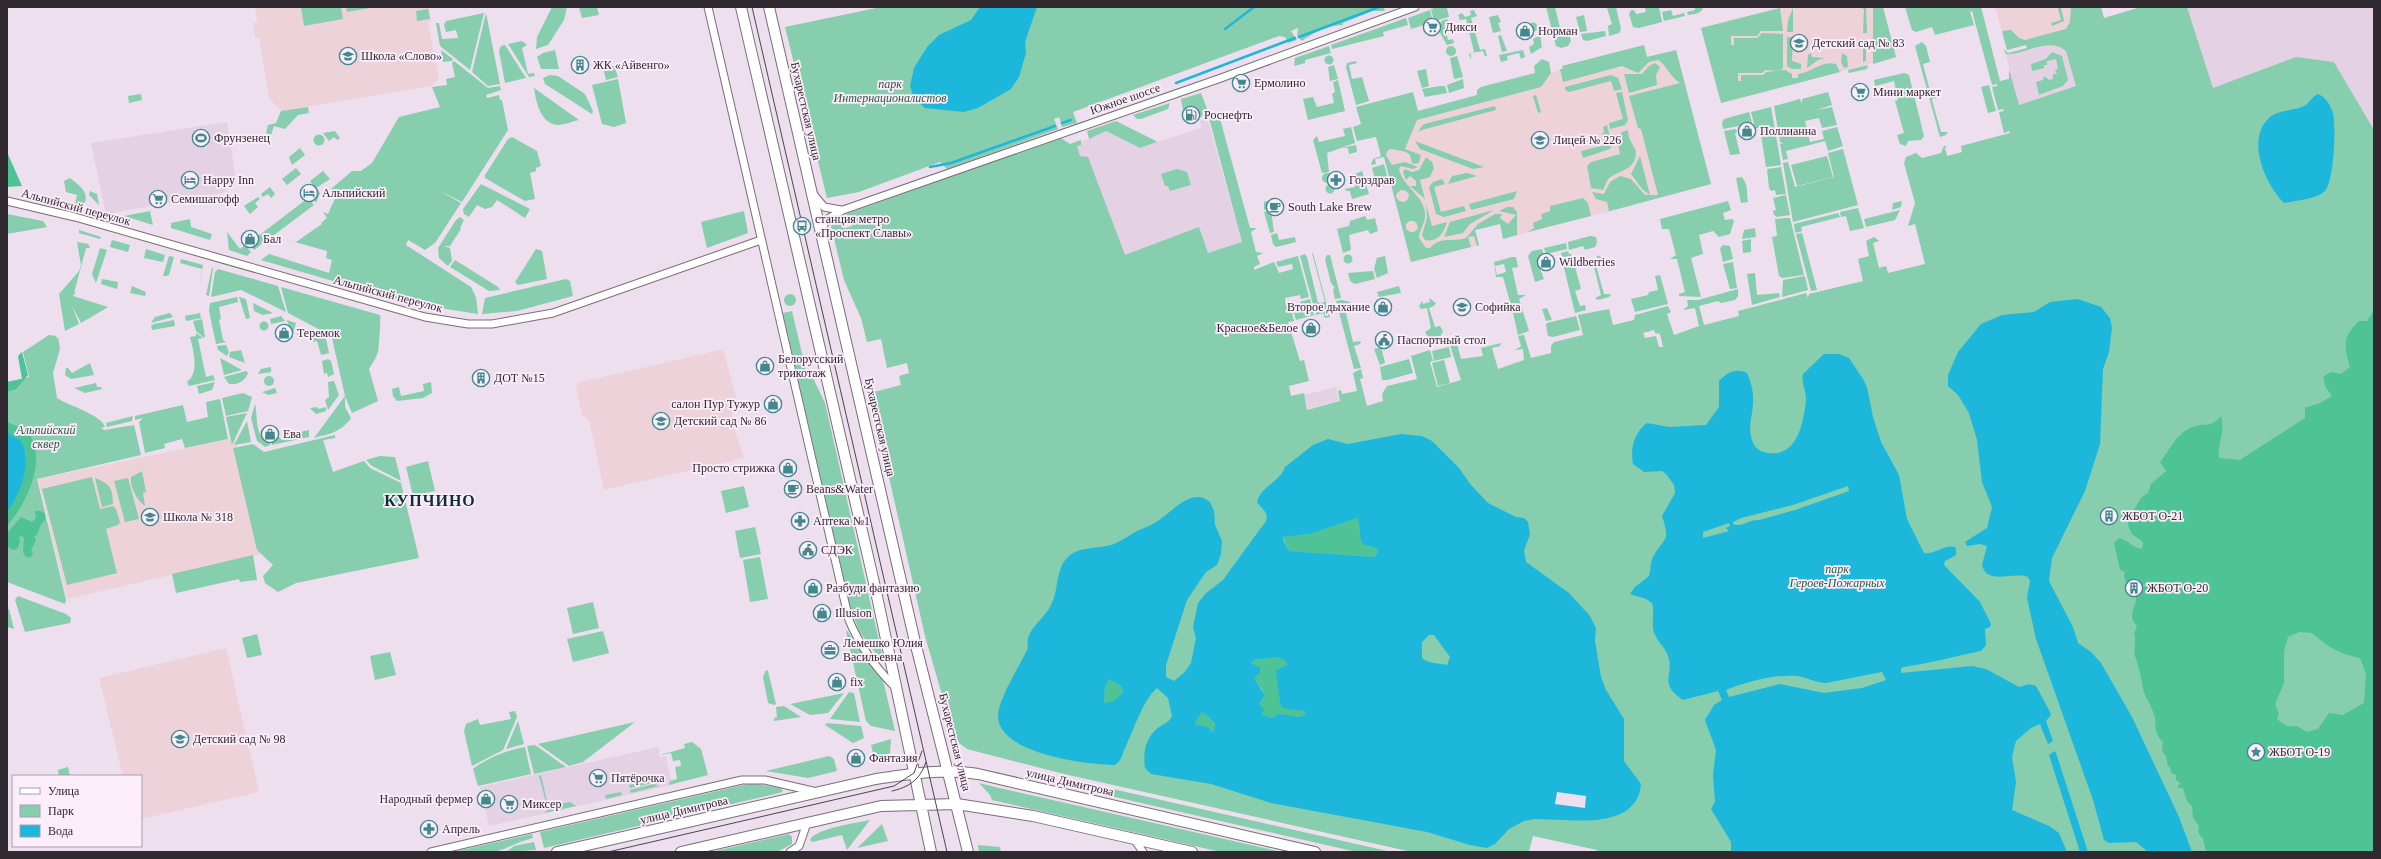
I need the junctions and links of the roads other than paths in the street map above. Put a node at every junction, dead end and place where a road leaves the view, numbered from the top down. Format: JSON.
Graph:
{"nodes":[{"id":1,"x":708,"y":7,"type":"edge"},
{"id":2,"x":741,"y":7,"type":"edge"},
{"id":3,"x":769,"y":7,"type":"edge"},
{"id":4,"x":1415,"y":7,"type":"edge"},
{"id":5,"x":811,"y":188,"type":"junction"},
{"id":6,"x":7,"y":201,"type":"edge"},
{"id":7,"x":842,"y":210,"type":"junction"},
{"id":8,"x":821,"y":232,"type":"junction"},
{"id":9,"x":761,"y":240,"type":"junction"},
{"id":10,"x":894,"y":686,"type":"junction"},
{"id":11,"x":949,"y":772,"type":"junction"},
{"id":12,"x":914,"y":773,"type":"junction"},
{"id":13,"x":817,"y":792,"type":"junction"},
{"id":14,"x":919,"y":804,"type":"junction"},
{"id":15,"x":956,"y":804,"type":"junction"},
{"id":16,"x":807,"y":823,"type":"junction"},
{"id":17,"x":1134,"y":839,"type":"junction"},
{"id":18,"x":431,"y":852,"type":"edge"},
{"id":19,"x":557,"y":852,"type":"edge"},
{"id":20,"x":681,"y":852,"type":"edge"},
{"id":21,"x":790,"y":852,"type":"edge"},
{"id":22,"x":931,"y":852,"type":"edge"},
{"id":23,"x":968,"y":852,"type":"edge"},
{"id":24,"x":1143,"y":852,"type":"edge"},
{"id":25,"x":1192,"y":852,"type":"edge"},
{"id":26,"x":1315,"y":852,"type":"edge"}],
"edges":[{"from":1,"to":9,"type":"street"},
{"from":2,"to":10,"type":"main road"},
{"from":3,"to":5,"type":"main road","name":"Бухарестская улица"},
{"from":4,"to":7,"type":"street","name":"Южное шоссе"},
{"from":5,"to":7,"type":"street"},
{"from":5,"to":8,"type":"main road","name":"Бухарестская улица"},
{"from":6,"to":9,"type":"street","name":"Альпийский переулок"},
{"from":7,"to":8,"type":"street","name":"Южное шоссе"},
{"from":8,"to":11,"type":"main road","name":"Бухарестская улица"},
{"from":9,"to":10,"type":"street"},
{"from":10,"to":12,"type":"main road"},
{"from":11,"to":12,"type":"main road","name":"улица Димитрова"},
{"from":11,"to":15,"type":"main road","name":"Бухарестская улица"},
{"from":11,"to":26,"type":"main road","name":"улица Димитрова"},
{"from":12,"to":13,"type":"main road","name":"улица Димитрова"},
{"from":12,"to":14,"type":"main road"},
{"from":13,"to":18,"type":"street","name":"улица Димитрова"},
{"from":13,"to":19,"type":"main road","name":"улица Димитрова"},
{"from":14,"to":15,"type":"main road"},
{"from":14,"to":16,"type":"main road"},
{"from":14,"to":22,"type":"main road"},
{"from":15,"to":17,"type":"main road"},
{"from":15,"to":23,"type":"main road","name":"Бухарестская улица"},
{"from":16,"to":20,"type":"main road"},
{"from":16,"to":21,"type":"street"},
{"from":17,"to":24,"type":"street"},
{"from":17,"to":25,"type":"main road"}]}
